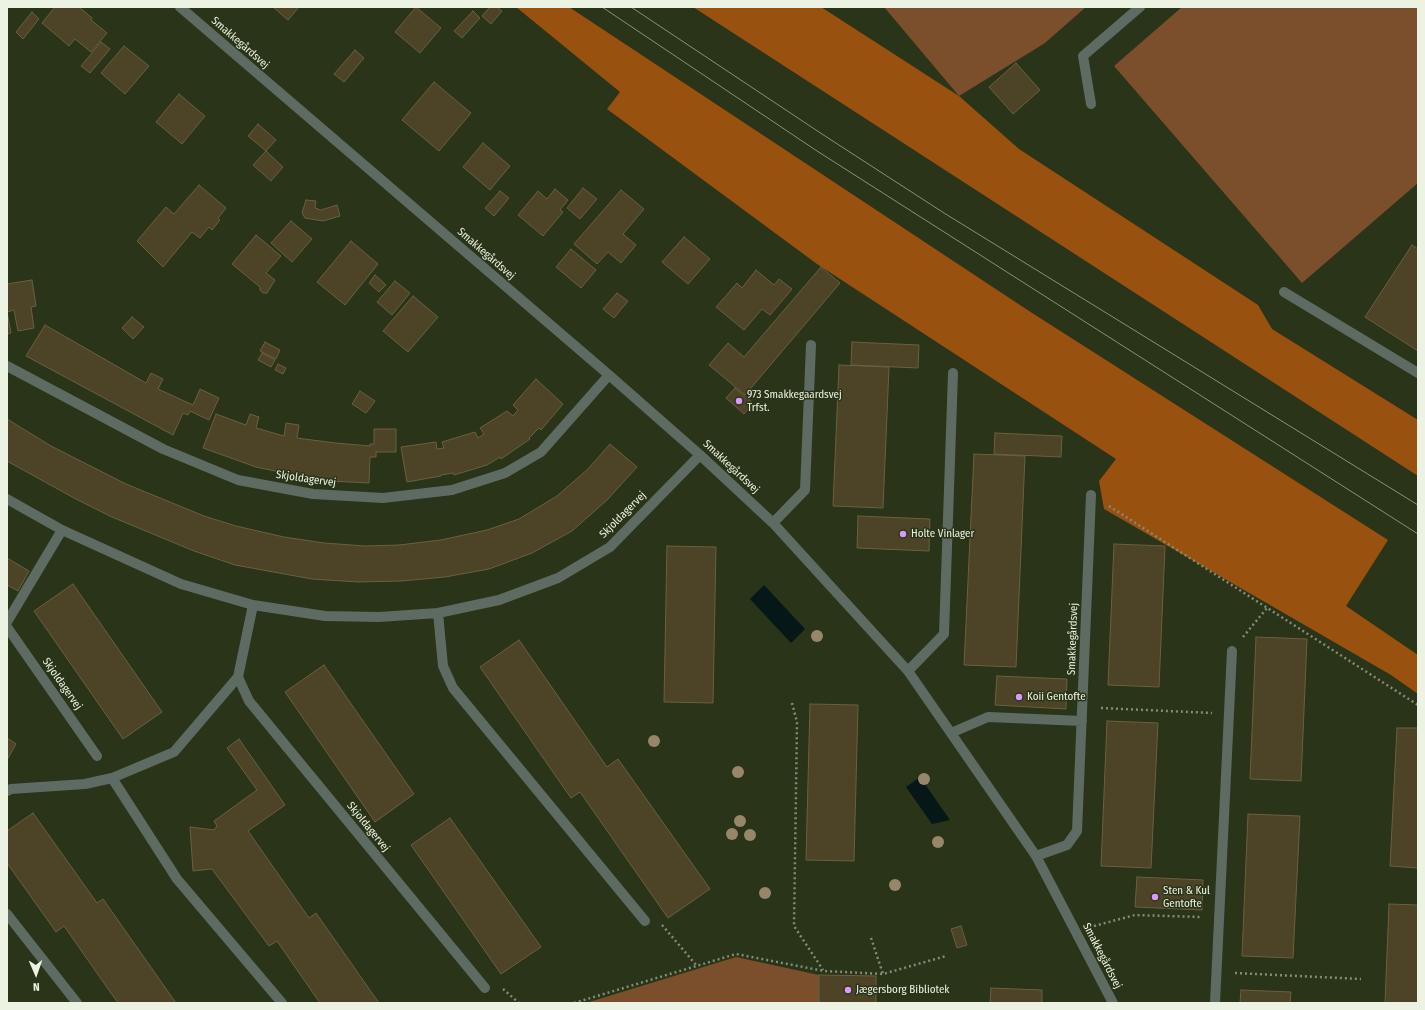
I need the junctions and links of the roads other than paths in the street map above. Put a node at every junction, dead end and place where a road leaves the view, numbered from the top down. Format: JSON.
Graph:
{"nodes":[{"id":1,"x":180,"y":7,"type":"edge"},
{"id":2,"x":1140,"y":7,"type":"edge"},
{"id":3,"x":1091,"y":104,"type":"dead end"},
{"id":4,"x":1284,"y":292,"type":"dead end"},
{"id":5,"x":811,"y":345,"type":"dead end"},
{"id":6,"x":7,"y":366,"type":"edge"},
{"id":7,"x":953,"y":373,"type":"dead end"},
{"id":8,"x":1418,"y":373,"type":"edge"},
{"id":9,"x":609,"y":375,"type":"junction"},
{"id":10,"x":700,"y":455,"type":"junction"},
{"id":11,"x":1091,"y":495,"type":"road end"},
{"id":12,"x":7,"y":499,"type":"edge"},
{"id":13,"x":773,"y":523,"type":"junction"},
{"id":14,"x":62,"y":530,"type":"junction"},
{"id":15,"x":253,"y":605,"type":"junction"},
{"id":16,"x":438,"y":612,"type":"junction"},
{"id":17,"x":7,"y":622,"type":"edge"},
{"id":18,"x":7,"y":627,"type":"edge"},
{"id":19,"x":1232,"y":651,"type":"road end"},
{"id":20,"x":908,"y":671,"type":"junction"},
{"id":21,"x":238,"y":677,"type":"junction"},
{"id":22,"x":1082,"y":721,"type":"junction"},
{"id":23,"x":951,"y":733,"type":"junction"},
{"id":24,"x":98,"y":756,"type":"dead end"},
{"id":25,"x":112,"y":778,"type":"junction"},
{"id":26,"x":7,"y":791,"type":"edge"},
{"id":27,"x":1036,"y":856,"type":"junction"},
{"id":28,"x":7,"y":914,"type":"edge"},
{"id":29,"x":645,"y":920,"type":"road end"},
{"id":30,"x":485,"y":988,"type":"dead end"},
{"id":31,"x":77,"y":1003,"type":"edge"},
{"id":32,"x":282,"y":1003,"type":"edge"},
{"id":33,"x":1113,"y":1003,"type":"edge"},
{"id":34,"x":1215,"y":1003,"type":"edge"}],
"edges":[{"from":1,"to":9,"type":"street","name":"Smakkegårdsvej"},
{"from":2,"to":3,"type":"street"},
{"from":4,"to":8,"type":"street"},
{"from":5,"to":13,"type":"street"},
{"from":6,"to":9,"type":"street","name":"Skjoldagervej"},
{"from":7,"to":20,"type":"street"},
{"from":9,"to":10,"type":"street","name":"Smakkegårdsvej"},
{"from":10,"to":13,"type":"street","name":"Smakkegårdsvej"},
{"from":10,"to":16,"type":"street","name":"Skjoldagervej"},
{"from":11,"to":22,"type":"street","name":"Smakkegårdsvej"},
{"from":12,"to":14,"type":"street","name":"Skjoldagervej"},
{"from":13,"to":20,"type":"street","name":"Smakkegårdsvej"},
{"from":14,"to":15,"type":"street","name":"Skjoldagervej"},
{"from":14,"to":17,"type":"street"},
{"from":15,"to":16,"type":"street","name":"Skjoldagervej"},
{"from":15,"to":21,"type":"street"},
{"from":16,"to":29,"type":"street"},
{"from":18,"to":24,"type":"street","name":"Skjoldagervej"},
{"from":19,"to":34,"type":"street"},
{"from":20,"to":23,"type":"street","name":"Smakkegårdsvej"},
{"from":21,"to":25,"type":"street"},
{"from":21,"to":30,"type":"street","name":"Skjoldagervej"},
{"from":22,"to":23,"type":"street"},
{"from":22,"to":27,"type":"street","name":"Smakkegårdsvej"},
{"from":23,"to":27,"type":"street","name":"Smakkegårdsvej"},
{"from":25,"to":26,"type":"street"},
{"from":25,"to":32,"type":"street"},
{"from":27,"to":33,"type":"street","name":"Smakkegårdsvej"},
{"from":28,"to":31,"type":"street"}]}
